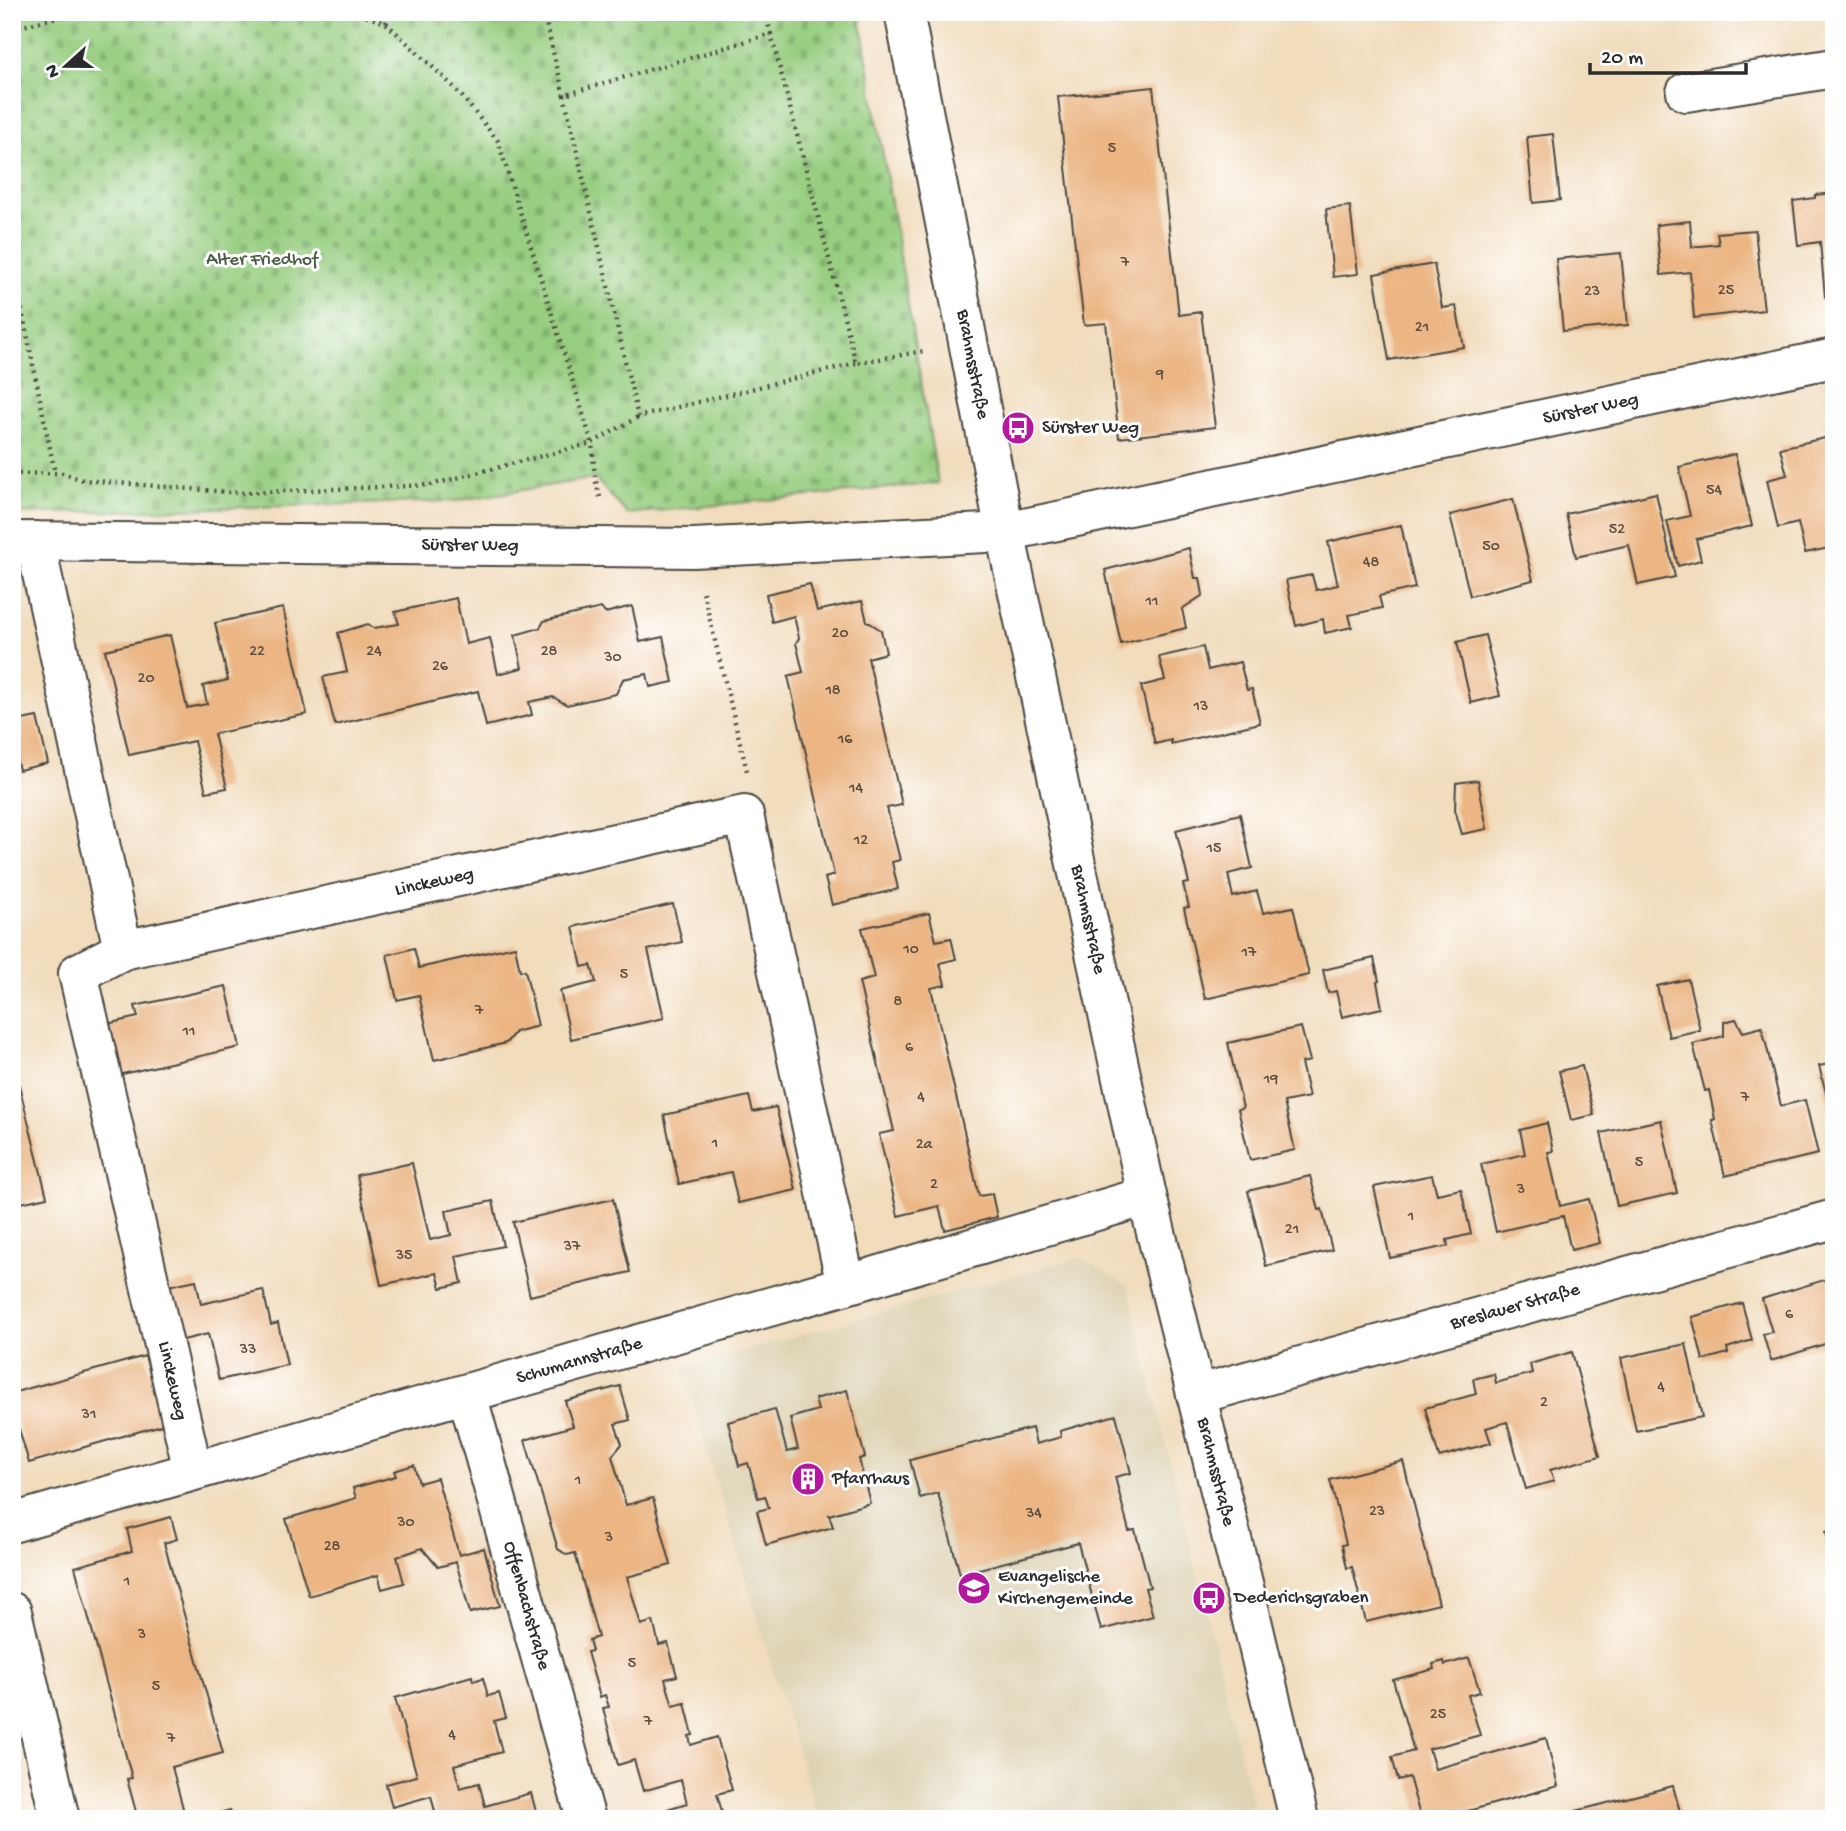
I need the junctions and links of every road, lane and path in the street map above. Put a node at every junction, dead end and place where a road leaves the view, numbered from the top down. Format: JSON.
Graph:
{"nodes":[{"id":1,"x":76,"y":12,"type":"edge"},
{"id":2,"x":353,"y":12,"type":"edge"},
{"id":3,"x":391,"y":12,"type":"edge"},
{"id":4,"x":543,"y":12,"type":"edge"},
{"id":5,"x":765,"y":12,"type":"edge"},
{"id":6,"x":904,"y":12,"type":"edge"},
{"id":7,"x":386,"y":23,"type":"junction"},
{"id":8,"x":12,"y":29,"type":"edge"},
{"id":9,"x":771,"y":34,"type":"junction"},
{"id":10,"x":1834,"y":68,"type":"edge"},
{"id":11,"x":1686,"y":93,"type":"dead end"},
{"id":12,"x":564,"y":95,"type":"junction"},
{"id":13,"x":12,"y":261,"type":"edge"},
{"id":14,"x":970,"y":348,"type":"junction"},
{"id":15,"x":1834,"y":358,"type":"edge"},
{"id":16,"x":856,"y":363,"type":"junction"},
{"id":17,"x":638,"y":417,"type":"junction"},
{"id":18,"x":593,"y":443,"type":"junction"},
{"id":19,"x":55,"y":473,"type":"junction"},
{"id":20,"x":12,"y":474,"type":"edge"},
{"id":21,"x":1005,"y":532,"type":"junction"},
{"id":22,"x":24,"y":541,"type":"edge"},
{"id":23,"x":613,"y":547,"type":"junction"},
{"id":24,"x":693,"y":548,"type":"junction"},
{"id":25,"x":744,"y":815,"type":"junction"},
{"id":26,"x":123,"y":950,"type":"junction"},
{"id":27,"x":1147,"y":1196,"type":"junction"},
{"id":28,"x":1834,"y":1219,"type":"edge"},
{"id":29,"x":846,"y":1285,"type":"junction"},
{"id":30,"x":467,"y":1394,"type":"junction"},
{"id":31,"x":1196,"y":1395,"type":"junction"},
{"id":32,"x":193,"y":1471,"type":"junction"},
{"id":33,"x":12,"y":1523,"type":"edge"},
{"id":34,"x":12,"y":1612,"type":"edge"},
{"id":35,"x":60,"y":1819,"type":"edge"},
{"id":36,"x":586,"y":1819,"type":"edge"},
{"id":37,"x":1299,"y":1819,"type":"edge"}],
"edges":[{"from":1,"to":8,"type":"path"},
{"from":2,"to":7,"type":"path"},
{"from":3,"to":7,"type":"path"},
{"from":4,"to":12,"type":"path"},
{"from":5,"to":9,"type":"path"},
{"from":6,"to":14,"type":"street","name":"Brahmsstraße"},
{"from":7,"to":18,"type":"path"},
{"from":9,"to":12,"type":"path"},
{"from":9,"to":16,"type":"path"},
{"from":10,"to":11,"type":"street"},
{"from":12,"to":17,"type":"path"},
{"from":13,"to":19,"type":"path"},
{"from":14,"to":16,"type":"path"},
{"from":14,"to":21,"type":"street","name":"Brahmsstraße"},
{"from":15,"to":21,"type":"street","name":"Sürster Weg"},
{"from":16,"to":17,"type":"path"},
{"from":17,"to":18,"type":"path"},
{"from":18,"to":19,"type":"path"},
{"from":18,"to":23,"type":"path"},
{"from":19,"to":20,"type":"path"},
{"from":21,"to":24,"type":"street","name":"Sürster Weg"},
{"from":21,"to":27,"type":"street","name":"Brahmsstraße"},
{"from":22,"to":23,"type":"street","name":"Sürster Weg"},
{"from":22,"to":26,"type":"street"},
{"from":23,"to":24,"type":"street","name":"Sürster Weg"},
{"from":24,"to":25,"type":"path"},
{"from":25,"to":26,"type":"street","name":"Linckeweg"},
{"from":25,"to":29,"type":"street"},
{"from":26,"to":32,"type":"street","name":"Linckeweg"},
{"from":27,"to":29,"type":"street","name":"Schumannstraße"},
{"from":27,"to":31,"type":"street","name":"Brahmsstraße"},
{"from":28,"to":31,"type":"street","name":"Breslauer Straße"},
{"from":29,"to":30,"type":"street","name":"Schumannstraße"},
{"from":30,"to":32,"type":"street","name":"Schumannstraße"},
{"from":30,"to":36,"type":"street","name":"Offenbachstraße"},
{"from":31,"to":37,"type":"street","name":"Brahmsstraße"},
{"from":32,"to":33,"type":"street","name":"Schumannstraße"},
{"from":34,"to":35,"type":"street"}]}
